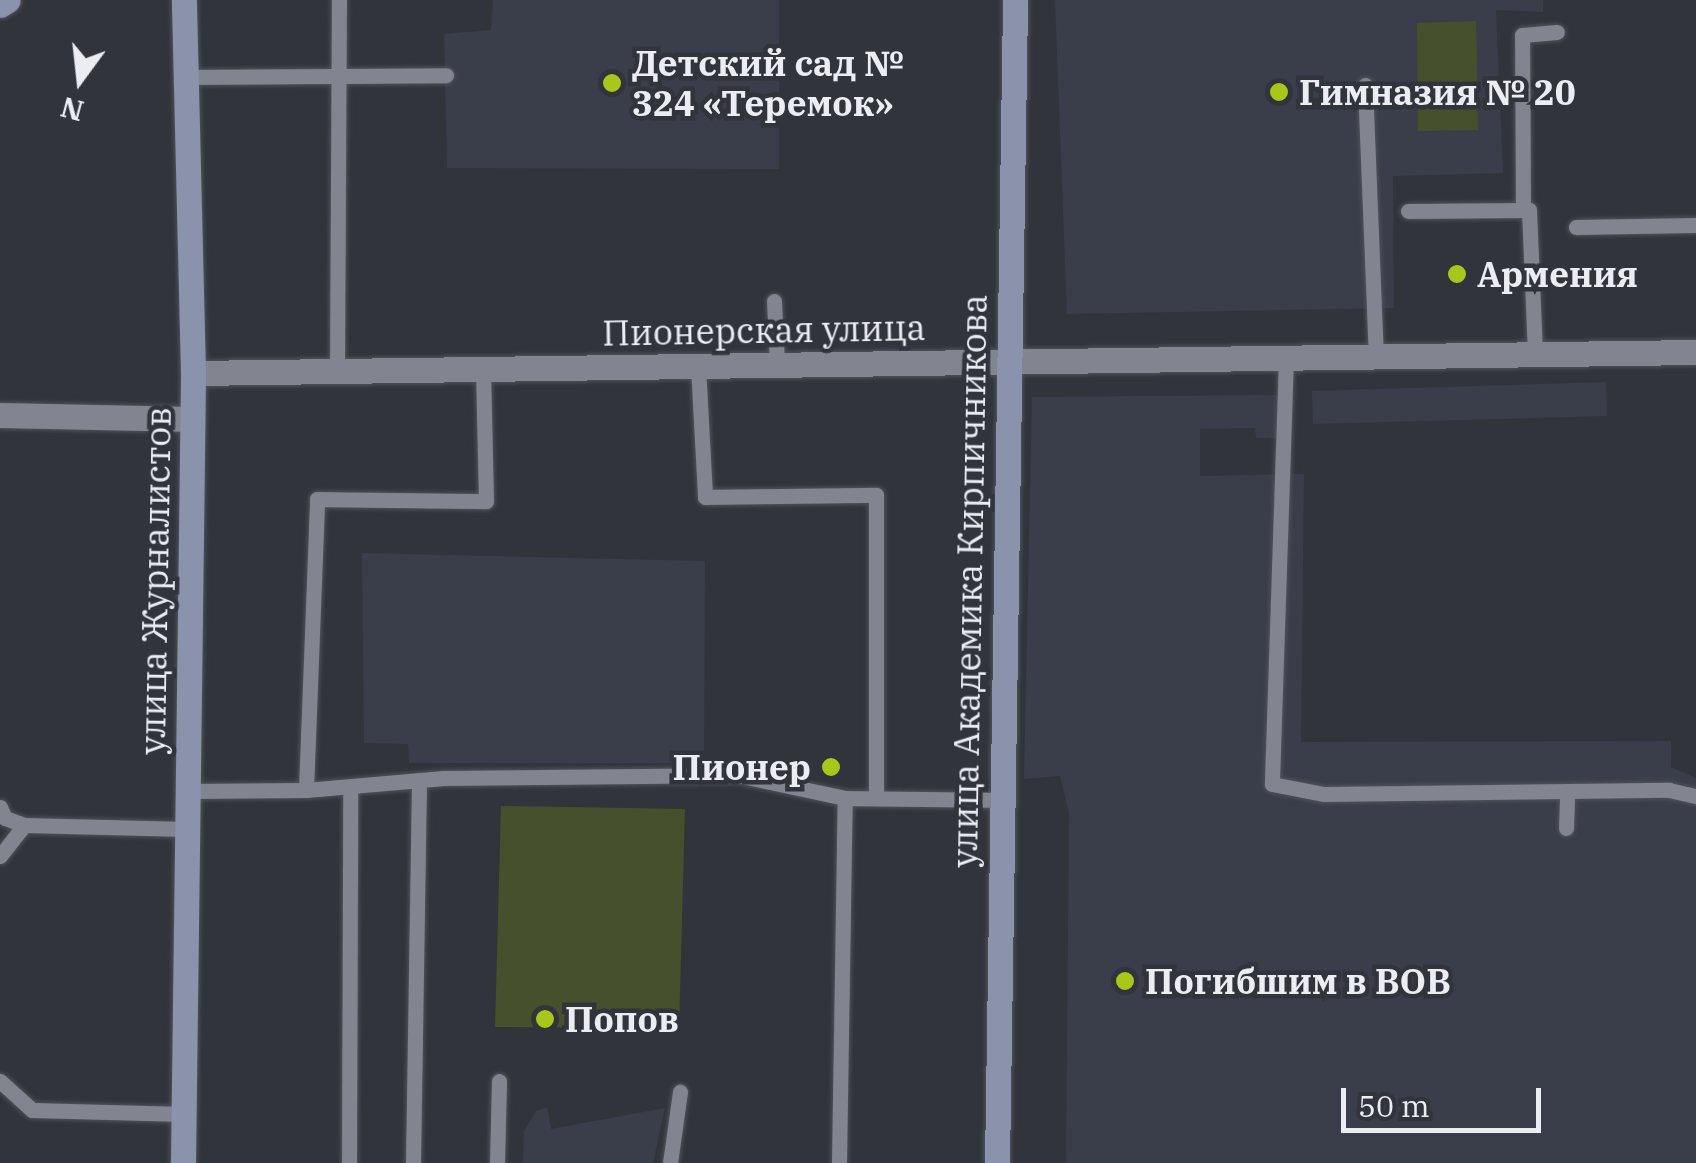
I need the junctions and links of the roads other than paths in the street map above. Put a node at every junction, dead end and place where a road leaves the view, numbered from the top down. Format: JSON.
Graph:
{"nodes":[{"id":1,"x":8,"y":0,"type":"edge"},
{"id":2,"x":184,"y":0,"type":"edge"},
{"id":3,"x":339,"y":0,"type":"edge"},
{"id":4,"x":1015,"y":0,"type":"edge"},
{"id":5,"x":0,"y":5,"type":"edge"},
{"id":6,"x":1557,"y":32,"type":"dead end"},
{"id":7,"x":340,"y":72,"type":"junction"},
{"id":8,"x":446,"y":75,"type":"dead end"},
{"id":9,"x":186,"y":77,"type":"junction"},
{"id":10,"x":1364,"y":86,"type":"dead end"},
{"id":11,"x":1408,"y":210,"type":"dead end"},
{"id":12,"x":1523,"y":210,"type":"junction"},
{"id":13,"x":1696,"y":225,"type":"edge"},
{"id":14,"x":1576,"y":227,"type":"dead end"},
{"id":15,"x":774,"y":301,"type":"dead end"},
{"id":16,"x":1696,"y":352,"type":"edge"},
{"id":17,"x":1535,"y":355,"type":"junction"},
{"id":18,"x":1376,"y":357,"type":"junction"},
{"id":19,"x":1286,"y":358,"type":"junction"},
{"id":20,"x":1006,"y":362,"type":"junction"},
{"id":21,"x":776,"y":365,"type":"junction"},
{"id":22,"x":698,"y":366,"type":"junction"},
{"id":23,"x":483,"y":369,"type":"junction"},
{"id":24,"x":336,"y":371,"type":"junction"},
{"id":25,"x":193,"y":373,"type":"junction"},
{"id":26,"x":0,"y":415,"type":"edge"},
{"id":27,"x":192,"y":419,"type":"junction"},
{"id":28,"x":419,"y":780,"type":"junction"},
{"id":29,"x":306,"y":790,"type":"junction"},
{"id":30,"x":350,"y":790,"type":"junction"},
{"id":31,"x":188,"y":791,"type":"junction"},
{"id":32,"x":1567,"y":791,"type":"junction"},
{"id":33,"x":876,"y":796,"type":"junction"},
{"id":34,"x":1696,"y":796,"type":"edge"},
{"id":35,"x":845,"y":798,"type":"junction"},
{"id":36,"x":1001,"y":800,"type":"junction"},
{"id":37,"x":0,"y":807,"type":"edge"},
{"id":38,"x":24,"y":825,"type":"junction"},
{"id":39,"x":1566,"y":828,"type":"dead end"},
{"id":40,"x":187,"y":829,"type":"junction"},
{"id":41,"x":0,"y":856,"type":"edge"},
{"id":42,"x":499,"y":1080,"type":"dead end"},
{"id":43,"x":0,"y":1081,"type":"edge"},
{"id":44,"x":680,"y":1092,"type":"dead end"},
{"id":45,"x":184,"y":1114,"type":"junction"},
{"id":46,"x":183,"y":1163,"type":"edge"},
{"id":47,"x":349,"y":1163,"type":"edge"},
{"id":48,"x":413,"y":1163,"type":"edge"},
{"id":49,"x":496,"y":1163,"type":"edge"},
{"id":50,"x":670,"y":1163,"type":"edge"},
{"id":51,"x":839,"y":1163,"type":"edge"},
{"id":52,"x":997,"y":1163,"type":"edge"}],
"edges":[{"from":1,"to":5,"type":"street"},
{"from":2,"to":9,"type":"street","name":"улица Журналистов"},
{"from":3,"to":7,"type":"lane"},
{"from":4,"to":20,"type":"street","name":"улица Академика Кирпичникова"},
{"from":6,"to":12,"type":"lane"},
{"from":7,"to":8,"type":"lane"},
{"from":7,"to":9,"type":"lane"},
{"from":7,"to":24,"type":"lane"},
{"from":9,"to":25,"type":"street","name":"улица Журналистов"},
{"from":10,"to":18,"type":"lane"},
{"from":11,"to":12,"type":"lane"},
{"from":12,"to":17,"type":"lane"},
{"from":13,"to":14,"type":"lane"},
{"from":15,"to":21,"type":"lane"},
{"from":16,"to":17,"type":"street","name":"Пионерская улица"},
{"from":17,"to":18,"type":"street","name":"Пионерская улица"},
{"from":18,"to":19,"type":"street","name":"Пионерская улица"},
{"from":19,"to":20,"type":"street","name":"Пионерская улица"},
{"from":19,"to":32,"type":"lane"},
{"from":20,"to":21,"type":"street","name":"Пионерская улица"},
{"from":20,"to":36,"type":"street","name":"улица Академика Кирпичникова"},
{"from":21,"to":22,"type":"street","name":"Пионерская улица"},
{"from":22,"to":23,"type":"street","name":"Пионерская улица"},
{"from":22,"to":33,"type":"lane"},
{"from":23,"to":24,"type":"street","name":"Пионерская улица"},
{"from":23,"to":29,"type":"lane"},
{"from":24,"to":25,"type":"street","name":"Пионерская улица"},
{"from":25,"to":27,"type":"street","name":"улица Журналистов"},
{"from":26,"to":27,"type":"street"},
{"from":27,"to":31,"type":"street","name":"улица Журналистов"},
{"from":28,"to":30,"type":"lane"},
{"from":28,"to":35,"type":"lane"},
{"from":28,"to":48,"type":"lane"},
{"from":29,"to":30,"type":"lane"},
{"from":29,"to":31,"type":"lane"},
{"from":30,"to":47,"type":"lane"},
{"from":31,"to":40,"type":"street","name":"улица Журналистов"},
{"from":32,"to":34,"type":"lane"},
{"from":32,"to":39,"type":"lane"},
{"from":33,"to":35,"type":"lane"},
{"from":33,"to":36,"type":"lane"},
{"from":35,"to":51,"type":"lane"},
{"from":36,"to":52,"type":"street","name":"улица Академика Кирпичникова"},
{"from":37,"to":38,"type":"lane"},
{"from":38,"to":40,"type":"lane"},
{"from":38,"to":41,"type":"lane"},
{"from":40,"to":45,"type":"street","name":"улица Журналистов"},
{"from":42,"to":49,"type":"lane"},
{"from":43,"to":45,"type":"lane"},
{"from":44,"to":50,"type":"lane"},
{"from":45,"to":46,"type":"street","name":"улица Журналистов"}]}
